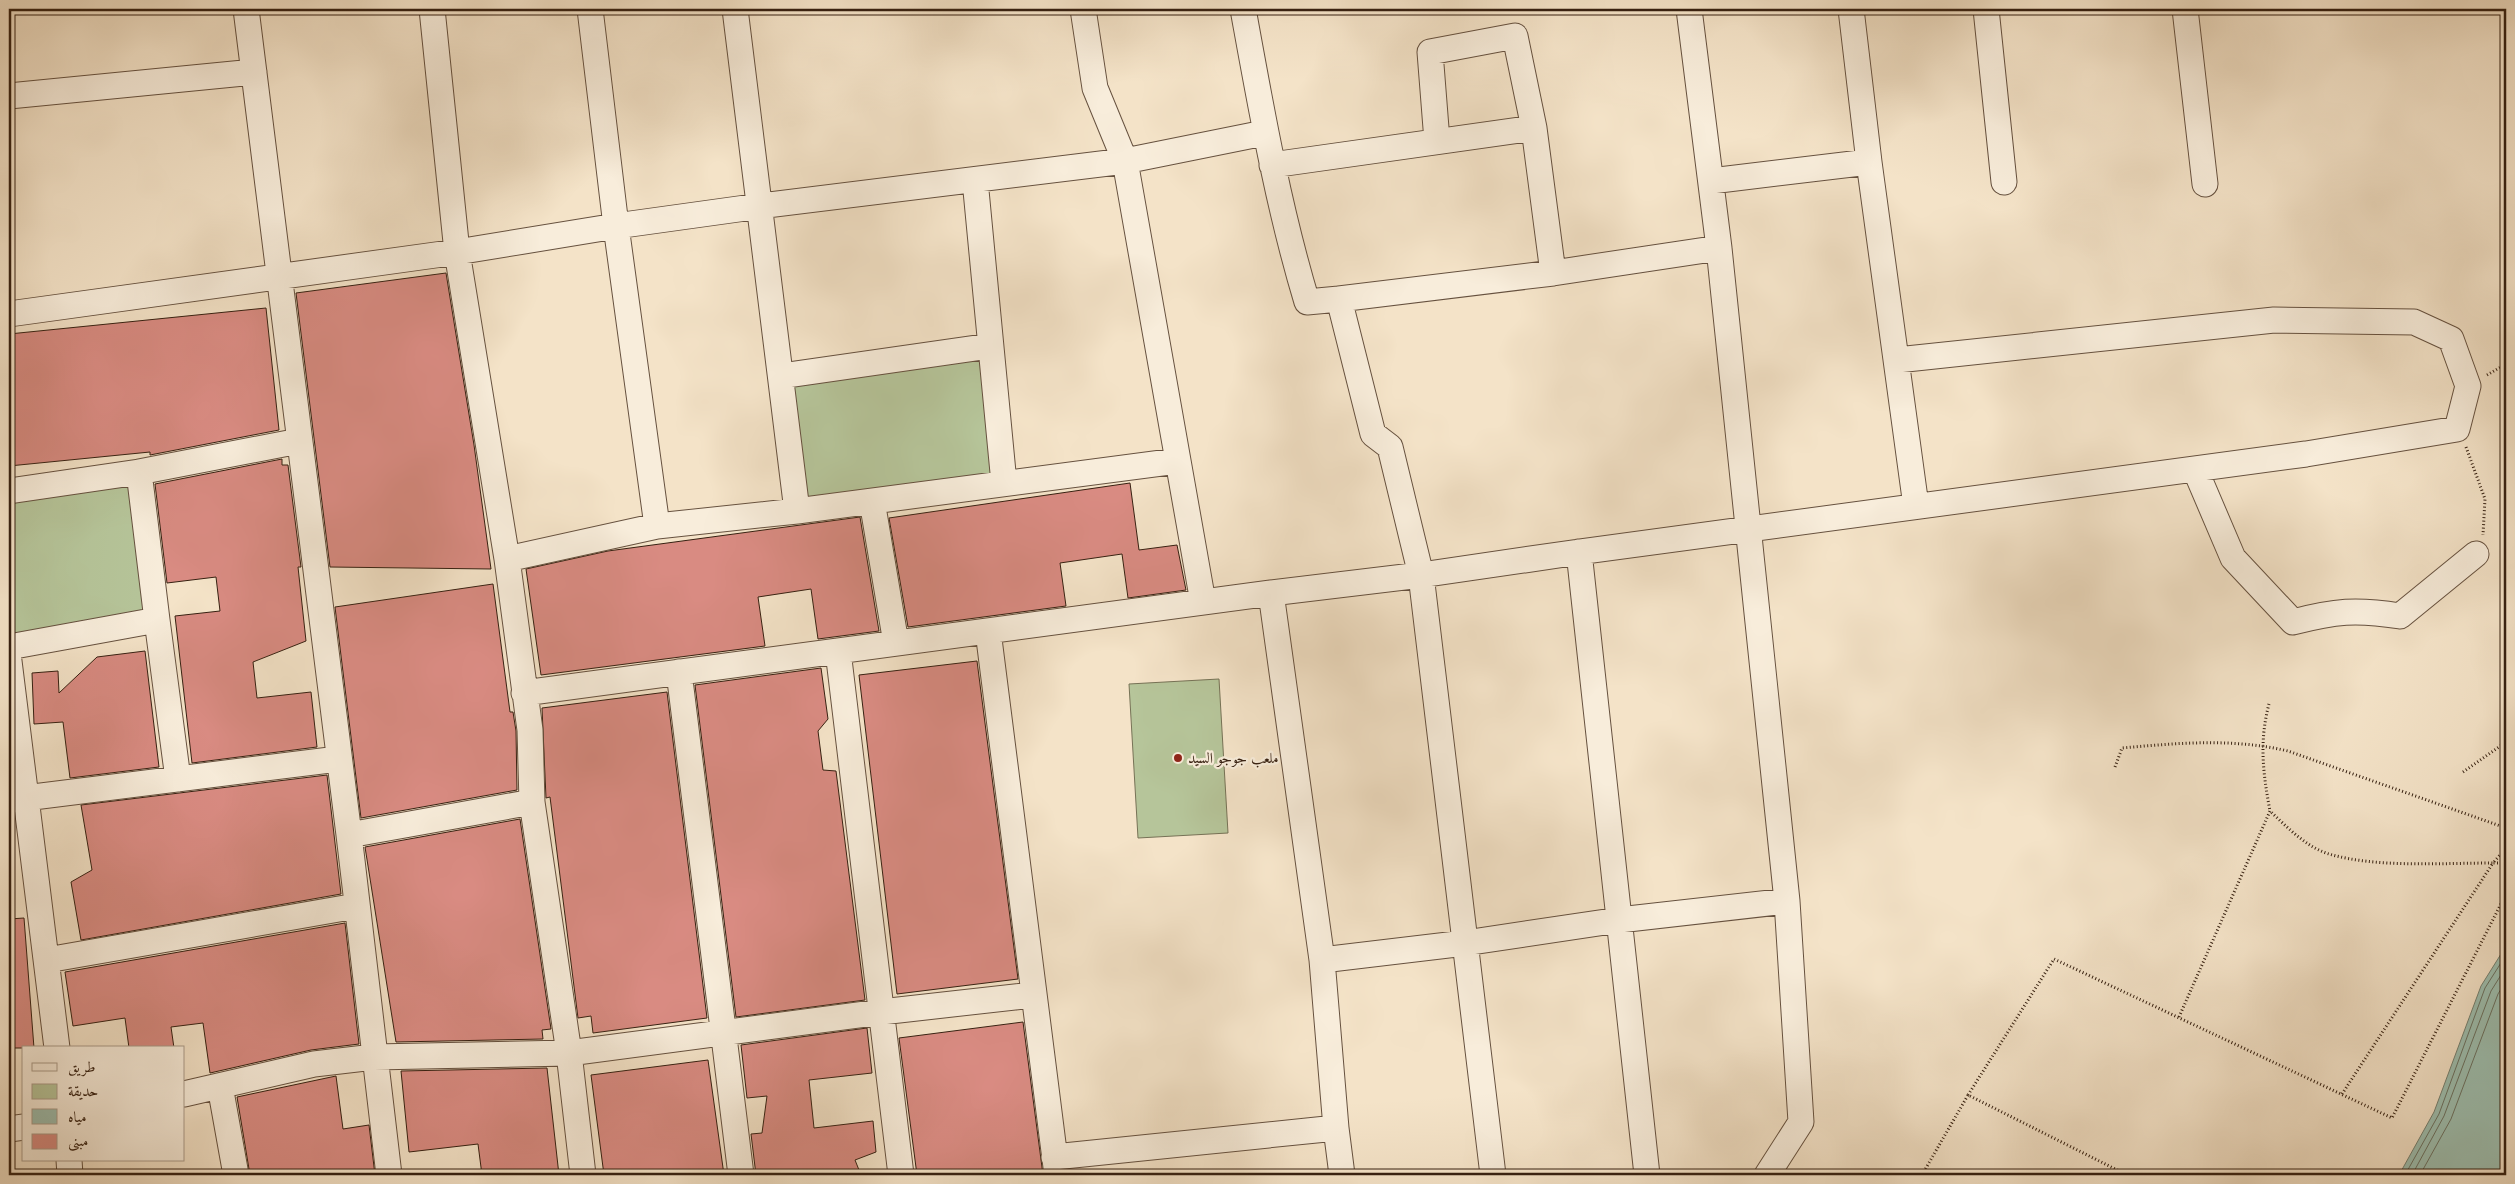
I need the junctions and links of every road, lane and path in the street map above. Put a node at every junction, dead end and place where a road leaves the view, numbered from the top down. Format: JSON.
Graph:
{"nodes":[{"id":1,"x":246,"y":9,"type":"edge"},
{"id":2,"x":432,"y":9,"type":"edge"},
{"id":3,"x":590,"y":9,"type":"edge"},
{"id":4,"x":734,"y":9,"type":"edge"},
{"id":5,"x":1083,"y":9,"type":"edge"},
{"id":6,"x":1243,"y":9,"type":"edge"},
{"id":7,"x":1689,"y":9,"type":"edge"},
{"id":8,"x":1852,"y":9,"type":"edge"},
{"id":9,"x":1986,"y":9,"type":"edge"},
{"id":10,"x":2185,"y":9,"type":"edge"},
{"id":11,"x":254,"y":72,"type":"junction"},
{"id":12,"x":9,"y":96,"type":"edge"},
{"id":13,"x":1534,"y":128,"type":"junction"},
{"id":14,"x":1264,"y":132,"type":"junction"},
{"id":15,"x":1437,"y":142,"type":"junction"},
{"id":16,"x":1125,"y":161,"type":"junction"},
{"id":17,"x":1869,"y":162,"type":"junction"},
{"id":18,"x":1272,"y":165,"type":"junction"},
{"id":19,"x":975,"y":180,"type":"junction"},
{"id":20,"x":1711,"y":181,"type":"junction"},
{"id":21,"x":2004,"y":182,"type":"dead end"},
{"id":22,"x":2205,"y":184,"type":"dead end"},
{"id":23,"x":760,"y":206,"type":"junction"},
{"id":24,"x":616,"y":226,"type":"junction"},
{"id":25,"x":1719,"y":248,"type":"junction"},
{"id":26,"x":457,"y":252,"type":"junction"},
{"id":27,"x":1553,"y":273,"type":"junction"},
{"id":28,"x":279,"y":277,"type":"junction"},
{"id":29,"x":1339,"y":299,"type":"junction"},
{"id":30,"x":9,"y":314,"type":"edge"},
{"id":31,"x":990,"y":346,"type":"junction"},
{"id":32,"x":1897,"y":360,"type":"junction"},
{"id":33,"x":781,"y":376,"type":"junction"},
{"id":34,"x":2457,"y":429,"type":"junction"},
{"id":35,"x":299,"y":441,"type":"junction"},
{"id":36,"x":1178,"y":461,"type":"junction"},
{"id":37,"x":2195,"y":469,"type":"junction"},
{"id":38,"x":139,"y":472,"type":"junction"},
{"id":39,"x":1004,"y":483,"type":"junction"},
{"id":40,"x":9,"y":490,"type":"edge"},
{"id":41,"x":872,"y":501,"type":"junction"},
{"id":42,"x":1916,"y":506,"type":"junction"},
{"id":43,"x":797,"y":511,"type":"junction"},
{"id":44,"x":656,"y":526,"type":"junction"},
{"id":45,"x":1747,"y":529,"type":"junction"},
{"id":46,"x":1578,"y":552,"type":"junction"},
{"id":47,"x":2476,"y":554,"type":"joint"},
{"id":48,"x":507,"y":559,"type":"junction"},
{"id":49,"x":1421,"y":575,"type":"junction"},
{"id":50,"x":1271,"y":593,"type":"junction"},
{"id":51,"x":1203,"y":602,"type":"junction"},
{"id":52,"x":157,"y":620,"type":"junction"},
{"id":53,"x":988,"y":631,"type":"junction"},
{"id":54,"x":896,"y":644,"type":"junction"},
{"id":55,"x":9,"y":647,"type":"edge"},
{"id":56,"x":838,"y":651,"type":"junction"},
{"id":57,"x":9,"y":662,"type":"edge"},
{"id":58,"x":679,"y":672,"type":"junction"},
{"id":59,"x":524,"y":693,"type":"junction"},
{"id":60,"x":2269,"y":704,"type":"dead end"},
{"id":61,"x":2506,"y":742,"type":"edge"},
{"id":62,"x":2263,"y":745,"type":"junction"},
{"id":63,"x":338,"y":760,"type":"junction"},
{"id":64,"x":2115,"y":767,"type":"dead end"},
{"id":65,"x":2462,"y":772,"type":"dead end"},
{"id":66,"x":178,"y":780,"type":"junction"},
{"id":67,"x":18,"y":799,"type":"edge"},
{"id":68,"x":532,"y":802,"type":"junction"},
{"id":69,"x":2270,"y":811,"type":"junction"},
{"id":70,"x":2506,"y":828,"type":"edge"},
{"id":71,"x":349,"y":834,"type":"junction"},
{"id":72,"x":2506,"y":848,"type":"edge"},
{"id":73,"x":2506,"y":863,"type":"edge"},
{"id":74,"x":2493,"y":864,"type":"junction"},
{"id":75,"x":2506,"y":894,"type":"edge"},
{"id":76,"x":1787,"y":901,"type":"junction"},
{"id":77,"x":356,"y":906,"type":"junction"},
{"id":78,"x":1619,"y":920,"type":"junction"},
{"id":79,"x":1465,"y":943,"type":"junction"},
{"id":80,"x":47,"y":960,"type":"junction"},
{"id":81,"x":1322,"y":960,"type":"junction"},
{"id":82,"x":1033,"y":995,"type":"junction"},
{"id":83,"x":881,"y":1012,"type":"junction"},
{"id":84,"x":2180,"y":1017,"type":"junction"},
{"id":85,"x":724,"y":1032,"type":"junction"},
{"id":86,"x":57,"y":1046,"type":"edge"},
{"id":87,"x":569,"y":1053,"type":"junction"},
{"id":88,"x":374,"y":1057,"type":"junction"},
{"id":89,"x":220,"y":1086,"type":"junction"},
{"id":90,"x":185,"y":1094,"type":"edge"},
{"id":91,"x":2342,"y":1094,"type":"junction"},
{"id":92,"x":1968,"y":1095,"type":"junction"},
{"id":93,"x":22,"y":1127,"type":"edge"},
{"id":94,"x":1336,"y":1128,"type":"junction"},
{"id":95,"x":9,"y":1129,"type":"edge"},
{"id":96,"x":69,"y":1162,"type":"edge"},
{"id":97,"x":1055,"y":1166,"type":"edge"},
{"id":98,"x":70,"y":1175,"type":"edge"},
{"id":99,"x":236,"y":1175,"type":"edge"},
{"id":100,"x":389,"y":1175,"type":"edge"},
{"id":101,"x":582,"y":1175,"type":"edge"},
{"id":102,"x":741,"y":1175,"type":"edge"},
{"id":103,"x":900,"y":1175,"type":"edge"},
{"id":104,"x":1342,"y":1175,"type":"edge"},
{"id":105,"x":1493,"y":1175,"type":"edge"},
{"id":106,"x":1647,"y":1175,"type":"edge"},
{"id":107,"x":1767,"y":1175,"type":"edge"},
{"id":108,"x":1922,"y":1175,"type":"edge"},
{"id":109,"x":2127,"y":1175,"type":"edge"}],
"edges":[{"from":1,"to":11,"type":"street"},
{"from":2,"to":26,"type":"street"},
{"from":3,"to":24,"type":"street"},
{"from":4,"to":23,"type":"street"},
{"from":5,"to":16,"type":"street"},
{"from":6,"to":14,"type":"street"},
{"from":7,"to":20,"type":"street"},
{"from":8,"to":17,"type":"street"},
{"from":9,"to":21,"type":"street"},
{"from":10,"to":22,"type":"street"},
{"from":11,"to":12,"type":"street"},
{"from":11,"to":28,"type":"street"},
{"from":13,"to":15,"type":"street"},
{"from":13,"to":15,"type":"street"},
{"from":13,"to":27,"type":"street"},
{"from":14,"to":16,"type":"street"},
{"from":14,"to":18,"type":"street"},
{"from":15,"to":18,"type":"street"},
{"from":16,"to":19,"type":"street"},
{"from":16,"to":36,"type":"street"},
{"from":17,"to":20,"type":"street"},
{"from":17,"to":32,"type":"street"},
{"from":18,"to":29,"type":"street"},
{"from":19,"to":23,"type":"street"},
{"from":19,"to":31,"type":"street"},
{"from":20,"to":25,"type":"street"},
{"from":23,"to":24,"type":"street"},
{"from":23,"to":33,"type":"street"},
{"from":24,"to":26,"type":"street"},
{"from":24,"to":44,"type":"street"},
{"from":25,"to":27,"type":"street"},
{"from":25,"to":45,"type":"street"},
{"from":26,"to":28,"type":"street"},
{"from":26,"to":48,"type":"street"},
{"from":27,"to":29,"type":"street"},
{"from":28,"to":30,"type":"street"},
{"from":28,"to":35,"type":"street"},
{"from":29,"to":49,"type":"street"},
{"from":31,"to":33,"type":"street"},
{"from":31,"to":39,"type":"street"},
{"from":32,"to":34,"type":"street"},
{"from":32,"to":42,"type":"street"},
{"from":33,"to":43,"type":"street"},
{"from":34,"to":37,"type":"street"},
{"from":34,"to":47,"type":"path"},
{"from":35,"to":38,"type":"street"},
{"from":35,"to":63,"type":"street"},
{"from":36,"to":39,"type":"street"},
{"from":36,"to":51,"type":"street"},
{"from":37,"to":42,"type":"street"},
{"from":37,"to":47,"type":"street"},
{"from":38,"to":40,"type":"street"},
{"from":38,"to":52,"type":"street"},
{"from":39,"to":41,"type":"street"},
{"from":41,"to":43,"type":"street"},
{"from":41,"to":54,"type":"street"},
{"from":42,"to":45,"type":"street"},
{"from":43,"to":44,"type":"street"},
{"from":44,"to":48,"type":"street"},
{"from":45,"to":46,"type":"street"},
{"from":45,"to":76,"type":"street"},
{"from":46,"to":49,"type":"street"},
{"from":46,"to":78,"type":"street"},
{"from":48,"to":59,"type":"street"},
{"from":49,"to":50,"type":"street"},
{"from":49,"to":79,"type":"street"},
{"from":50,"to":51,"type":"street"},
{"from":50,"to":81,"type":"street"},
{"from":51,"to":53,"type":"street"},
{"from":52,"to":55,"type":"street"},
{"from":52,"to":66,"type":"street"},
{"from":53,"to":54,"type":"street"},
{"from":53,"to":82,"type":"street"},
{"from":54,"to":56,"type":"street"},
{"from":56,"to":58,"type":"street"},
{"from":56,"to":83,"type":"street"},
{"from":57,"to":67,"type":"street"},
{"from":58,"to":59,"type":"street"},
{"from":58,"to":85,"type":"street"},
{"from":59,"to":68,"type":"street"},
{"from":60,"to":62,"type":"path"},
{"from":61,"to":65,"type":"path"},
{"from":62,"to":64,"type":"path"},
{"from":62,"to":69,"type":"path"},
{"from":62,"to":70,"type":"path"},
{"from":63,"to":66,"type":"street"},
{"from":63,"to":71,"type":"street"},
{"from":66,"to":67,"type":"street"},
{"from":67,"to":80,"type":"street"},
{"from":68,"to":71,"type":"street"},
{"from":68,"to":87,"type":"street"},
{"from":69,"to":74,"type":"path"},
{"from":69,"to":84,"type":"path"},
{"from":71,"to":77,"type":"street"},
{"from":72,"to":74,"type":"path"},
{"from":73,"to":74,"type":"path"},
{"from":74,"to":91,"type":"path"},
{"from":75,"to":91,"type":"path"},
{"from":76,"to":78,"type":"street"},
{"from":76,"to":107,"type":"street"},
{"from":77,"to":80,"type":"street"},
{"from":77,"to":88,"type":"street"},
{"from":78,"to":79,"type":"street"},
{"from":78,"to":106,"type":"street"},
{"from":79,"to":81,"type":"street"},
{"from":79,"to":105,"type":"street"},
{"from":80,"to":86,"type":"street"},
{"from":81,"to":94,"type":"street"},
{"from":82,"to":83,"type":"street"},
{"from":82,"to":97,"type":"street"},
{"from":83,"to":85,"type":"street"},
{"from":83,"to":103,"type":"street"},
{"from":84,"to":91,"type":"path"},
{"from":84,"to":92,"type":"path"},
{"from":85,"to":87,"type":"street"},
{"from":85,"to":102,"type":"street"},
{"from":87,"to":88,"type":"street"},
{"from":87,"to":101,"type":"street"},
{"from":88,"to":89,"type":"street"},
{"from":88,"to":100,"type":"street"},
{"from":89,"to":90,"type":"street"},
{"from":89,"to":99,"type":"street"},
{"from":92,"to":108,"type":"path"},
{"from":92,"to":109,"type":"path"},
{"from":93,"to":95,"type":"street"},
{"from":94,"to":97,"type":"street"},
{"from":94,"to":104,"type":"street"},
{"from":96,"to":98,"type":"street"}]}
